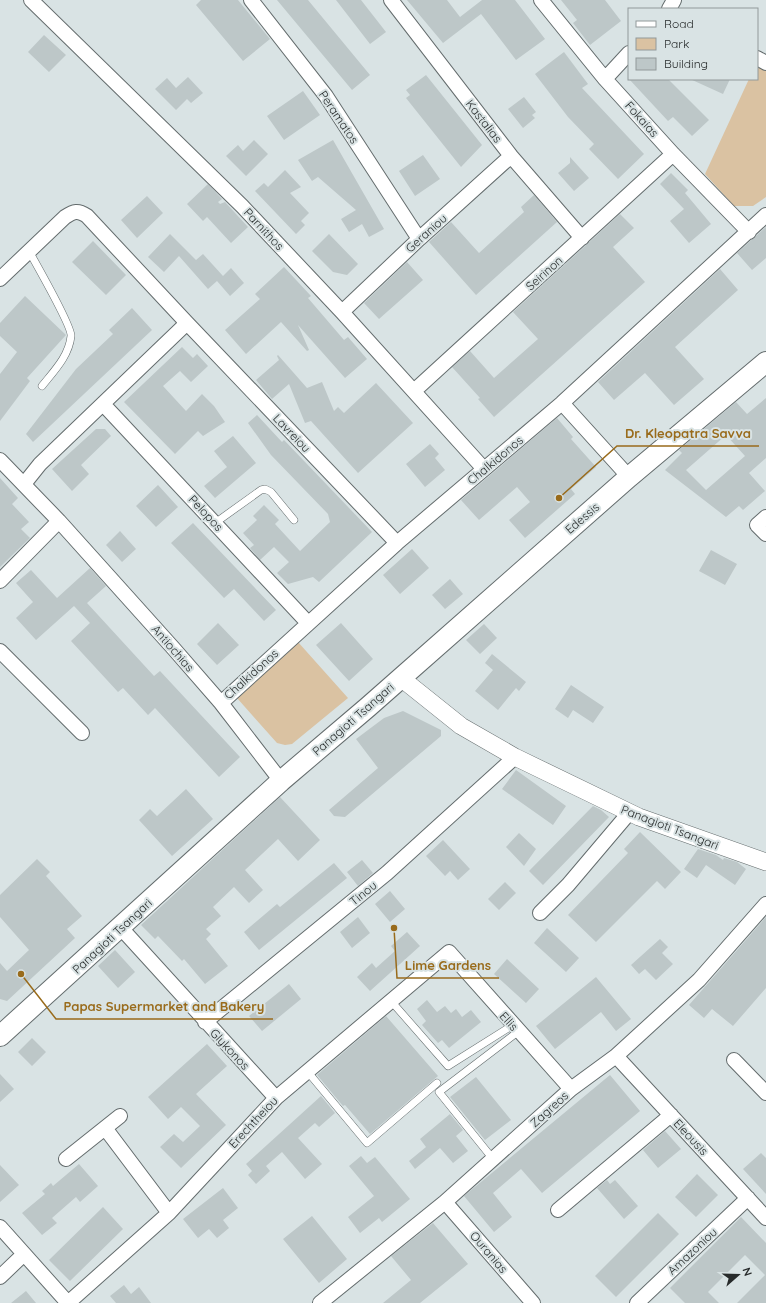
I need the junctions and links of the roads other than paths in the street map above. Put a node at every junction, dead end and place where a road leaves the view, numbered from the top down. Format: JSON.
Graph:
{"nodes":[{"id":1,"x":31,"y":0,"type":"edge"},
{"id":2,"x":251,"y":0,"type":"edge"},
{"id":3,"x":391,"y":0,"type":"edge"},
{"id":4,"x":541,"y":0,"type":"edge"},
{"id":5,"x":628,"y":54,"type":"edge"},
{"id":6,"x":605,"y":79,"type":"junction"},
{"id":7,"x":673,"y":154,"type":"junction"},
{"id":8,"x":512,"y":156,"type":"junction"},
{"id":9,"x":766,"y":215,"type":"edge"},
{"id":10,"x":749,"y":232,"type":"junction"},
{"id":11,"x":582,"y":238,"type":"junction"},
{"id":12,"x":419,"y":239,"type":"junction"},
{"id":13,"x":29,"y":251,"type":"junction"},
{"id":14,"x":0,"y":279,"type":"edge"},
{"id":15,"x":342,"y":312,"type":"junction"},
{"id":16,"x":187,"y":324,"type":"junction"},
{"id":17,"x":766,"y":362,"type":"edge"},
{"id":18,"x":42,"y":386,"type":"dead end"},
{"id":19,"x":414,"y":391,"type":"junction"},
{"id":20,"x":562,"y":403,"type":"junction"},
{"id":21,"x":103,"y":404,"type":"junction"},
{"id":22,"x":0,"y":460,"type":"edge"},
{"id":23,"x":484,"y":469,"type":"junction"},
{"id":24,"x":629,"y":477,"type":"junction"},
{"id":25,"x":24,"y":484,"type":"junction"},
{"id":26,"x":766,"y":517,"type":"edge"},
{"id":27,"x":294,"y":520,"type":"dead end"},
{"id":28,"x":59,"y":521,"type":"junction"},
{"id":29,"x":215,"y":523,"type":"junction"},
{"id":30,"x":766,"y":534,"type":"edge"},
{"id":31,"x":397,"y":543,"type":"junction"},
{"id":32,"x":0,"y":581,"type":"edge"},
{"id":33,"x":308,"y":623,"type":"junction"},
{"id":34,"x":0,"y":651,"type":"edge"},
{"id":35,"x":401,"y":678,"type":"junction"},
{"id":36,"x":221,"y":703,"type":"junction"},
{"id":37,"x":82,"y":733,"type":"dead end"},
{"id":38,"x":515,"y":757,"type":"junction"},
{"id":39,"x":281,"y":781,"type":"junction"},
{"id":40,"x":629,"y":813,"type":"junction"},
{"id":41,"x":766,"y":862,"type":"edge"},
{"id":42,"x":766,"y":904,"type":"edge"},
{"id":43,"x":540,"y":913,"type":"dead end"},
{"id":44,"x":121,"y":928,"type":"junction"},
{"id":45,"x":448,"y":952,"type":"joint"},
{"id":46,"x":391,"y":1001,"type":"junction"},
{"id":47,"x":205,"y":1022,"type":"junction"},
{"id":48,"x":516,"y":1028,"type":"junction"},
{"id":49,"x":0,"y":1036,"type":"edge"},
{"id":50,"x":616,"y":1056,"type":"junction"},
{"id":51,"x":734,"y":1060,"type":"dead end"},
{"id":52,"x":307,"y":1071,"type":"junction"},
{"id":53,"x":437,"y":1083,"type":"dead end"},
{"id":54,"x":570,"y":1089,"type":"junction"},
{"id":55,"x":766,"y":1093,"type":"edge"},
{"id":56,"x":276,"y":1098,"type":"junction"},
{"id":57,"x":671,"y":1115,"type":"junction"},
{"id":58,"x":120,"y":1116,"type":"dead end"},
{"id":59,"x":105,"y":1128,"type":"junction"},
{"id":60,"x":66,"y":1159,"type":"dead end"},
{"id":61,"x":493,"y":1159,"type":"junction"},
{"id":62,"x":748,"y":1198,"type":"junction"},
{"id":63,"x":445,"y":1202,"type":"junction"},
{"id":64,"x":558,"y":1210,"type":"dead end"},
{"id":65,"x":169,"y":1213,"type":"junction"},
{"id":66,"x":766,"y":1218,"type":"edge"},
{"id":67,"x":0,"y":1226,"type":"edge"},
{"id":68,"x":24,"y":1254,"type":"junction"},
{"id":69,"x":0,"y":1277,"type":"edge"},
{"id":70,"x":68,"y":1303,"type":"edge"},
{"id":71,"x":320,"y":1303,"type":"edge"},
{"id":72,"x":533,"y":1303,"type":"edge"},
{"id":73,"x":637,"y":1303,"type":"edge"}],
"edges":[{"from":1,"to":15,"type":"street","name":"Parnithos"},
{"from":2,"to":12,"type":"street","name":"Peramatos"},
{"from":3,"to":8,"type":"street","name":"Kastalias"},
{"from":4,"to":6,"type":"street","name":"Fokaias"},
{"from":5,"to":6,"type":"street"},
{"from":6,"to":7,"type":"street","name":"Fokaias"},
{"from":7,"to":10,"type":"street","name":"Fokaias"},
{"from":7,"to":11,"type":"street","name":"Seirinon"},
{"from":8,"to":11,"type":"street","name":"Kastalias"},
{"from":8,"to":12,"type":"street","name":"Geraniou"},
{"from":9,"to":10,"type":"street","name":"Chalkidonos"},
{"from":10,"to":20,"type":"street","name":"Chalkidonos"},
{"from":11,"to":19,"type":"street","name":"Seirinon"},
{"from":12,"to":15,"type":"street","name":"Geraniou"},
{"from":13,"to":14,"type":"street","name":"Lavreiou"},
{"from":13,"to":16,"type":"street","name":"Lavreiou"},
{"from":13,"to":18,"type":"lane"},
{"from":15,"to":19,"type":"street","name":"Parnithos"},
{"from":16,"to":21,"type":"street"},
{"from":16,"to":31,"type":"street","name":"Lavreiou"},
{"from":17,"to":24,"type":"main road","name":"Edessis"},
{"from":19,"to":23,"type":"street","name":"Parnithos"},
{"from":20,"to":23,"type":"street","name":"Chalkidonos"},
{"from":20,"to":24,"type":"street"},
{"from":21,"to":25,"type":"street"},
{"from":21,"to":29,"type":"street","name":"Pelopos"},
{"from":22,"to":25,"type":"street","name":"Antiochias"},
{"from":23,"to":31,"type":"street","name":"Chalkidonos"},
{"from":24,"to":35,"type":"main road","name":"Edessis"},
{"from":25,"to":28,"type":"street","name":"Antiochias"},
{"from":26,"to":30,"type":"street"},
{"from":27,"to":29,"type":"lane"},
{"from":28,"to":32,"type":"street"},
{"from":28,"to":36,"type":"street","name":"Antiochias"},
{"from":29,"to":33,"type":"street","name":"Pelopos"},
{"from":31,"to":33,"type":"street","name":"Chalkidonos"},
{"from":33,"to":36,"type":"street","name":"Chalkidonos"},
{"from":34,"to":37,"type":"street"},
{"from":35,"to":38,"type":"street","name":"Panagioti Tsangari"},
{"from":35,"to":39,"type":"main road","name":"Panagioti Tsangari"},
{"from":36,"to":39,"type":"street","name":"Antiochias"},
{"from":38,"to":40,"type":"street","name":"Panagioti Tsangari"},
{"from":38,"to":47,"type":"street","name":"Tinou"},
{"from":39,"to":44,"type":"main road","name":"Panagioti Tsangari"},
{"from":40,"to":41,"type":"street","name":"Panagioti Tsangari"},
{"from":40,"to":43,"type":"street"},
{"from":42,"to":50,"type":"street","name":"Zagreos"},
{"from":44,"to":47,"type":"street","name":"Glykonos"},
{"from":44,"to":49,"type":"main road","name":"Panagioti Tsangari"},
{"from":45,"to":46,"type":"street","name":"Erechtheiou"},
{"from":45,"to":48,"type":"street","name":"Ellis"},
{"from":46,"to":48,"type":"lane"},
{"from":46,"to":52,"type":"street","name":"Erechtheiou"},
{"from":47,"to":56,"type":"street","name":"Glykonos"},
{"from":48,"to":54,"type":"street","name":"Ellis"},
{"from":48,"to":61,"type":"lane"},
{"from":50,"to":54,"type":"street","name":"Zagreos"},
{"from":50,"to":57,"type":"street","name":"Eleousis"},
{"from":51,"to":55,"type":"street"},
{"from":52,"to":53,"type":"lane"},
{"from":52,"to":56,"type":"street","name":"Erechtheiou"},
{"from":54,"to":61,"type":"street","name":"Zagreos"},
{"from":56,"to":65,"type":"street","name":"Erechtheiou"},
{"from":57,"to":62,"type":"street","name":"Eleousis"},
{"from":57,"to":64,"type":"street"},
{"from":58,"to":59,"type":"street"},
{"from":59,"to":60,"type":"street"},
{"from":59,"to":65,"type":"street"},
{"from":61,"to":63,"type":"street","name":"Zagreos"},
{"from":62,"to":66,"type":"street","name":"Eleousis"},
{"from":62,"to":73,"type":"street","name":"Amazoniou"},
{"from":63,"to":71,"type":"street","name":"Zagreos"},
{"from":63,"to":72,"type":"street","name":"Ouranias"},
{"from":65,"to":70,"type":"street","name":"Erechtheiou"},
{"from":67,"to":68,"type":"street"},
{"from":68,"to":69,"type":"street"},
{"from":68,"to":70,"type":"street"}]}
